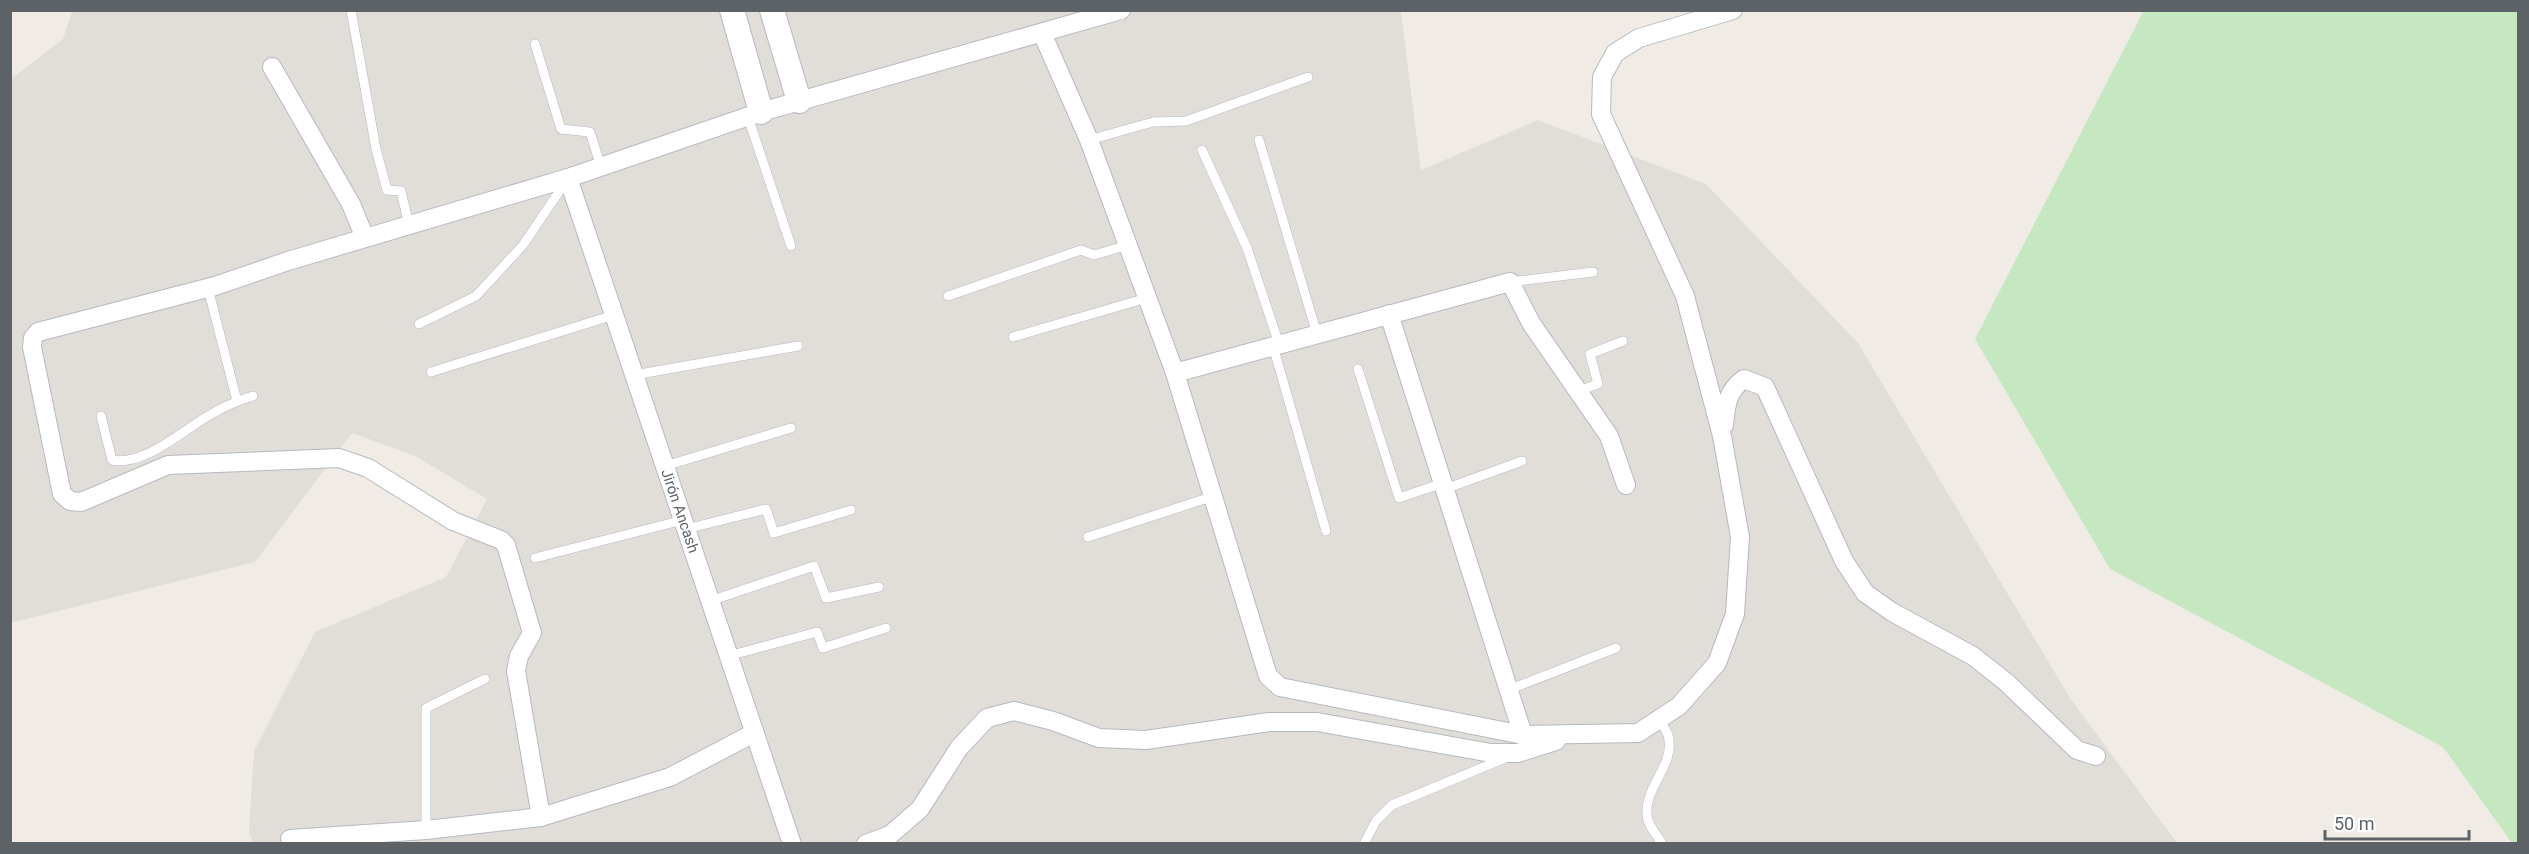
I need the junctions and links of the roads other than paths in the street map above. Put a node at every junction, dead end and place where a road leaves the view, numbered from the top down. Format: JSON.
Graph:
{"nodes":[{"id":1,"x":351,"y":10,"type":"edge"},
{"id":2,"x":732,"y":10,"type":"edge"},
{"id":3,"x":772,"y":10,"type":"edge"},
{"id":4,"x":1121,"y":10,"type":"edge"},
{"id":5,"x":1733,"y":10,"type":"edge"},
{"id":6,"x":1042,"y":33,"type":"junction"},
{"id":7,"x":535,"y":44,"type":"dead end"},
{"id":8,"x":272,"y":67,"type":"dead end"},
{"id":9,"x":1308,"y":77,"type":"dead end"},
{"id":10,"x":799,"y":101,"type":"junction"},
{"id":11,"x":755,"y":114,"type":"junction"},
{"id":12,"x":1089,"y":140,"type":"junction"},
{"id":13,"x":1259,"y":140,"type":"dead end"},
{"id":14,"x":1202,"y":150,"type":"dead end"},
{"id":15,"x":601,"y":167,"type":"junction"},
{"id":16,"x":568,"y":178,"type":"junction"},
{"id":17,"x":409,"y":225,"type":"junction"},
{"id":18,"x":365,"y":238,"type":"junction"},
{"id":19,"x":1128,"y":245,"type":"junction"},
{"id":20,"x":791,"y":246,"type":"dead end"},
{"id":21,"x":1593,"y":272,"type":"dead end"},
{"id":22,"x":1510,"y":282,"type":"junction"},
{"id":23,"x":208,"y":288,"type":"junction"},
{"id":24,"x":948,"y":296,"type":"dead end"},
{"id":25,"x":1148,"y":298,"type":"junction"},
{"id":26,"x":1389,"y":314,"type":"junction"},
{"id":27,"x":614,"y":315,"type":"junction"},
{"id":28,"x":418,"y":324,"type":"dead end"},
{"id":29,"x":1317,"y":334,"type":"junction"},
{"id":30,"x":1013,"y":337,"type":"dead end"},
{"id":31,"x":1623,"y":342,"type":"dead end"},
{"id":32,"x":1276,"y":345,"type":"junction"},
{"id":33,"x":798,"y":346,"type":"dead end"},
{"id":34,"x":1358,"y":369,"type":"dead end"},
{"id":35,"x":431,"y":372,"type":"dead end"},
{"id":36,"x":1175,"y":374,"type":"junction"},
{"id":37,"x":634,"y":375,"type":"junction"},
{"id":38,"x":1578,"y":392,"type":"junction"},
{"id":39,"x":253,"y":396,"type":"dead end"},
{"id":40,"x":237,"y":401,"type":"junction"},
{"id":41,"x":101,"y":416,"type":"dead end"},
{"id":42,"x":791,"y":428,"type":"dead end"},
{"id":43,"x":1722,"y":436,"type":"junction"},
{"id":44,"x":1522,"y":461,"type":"dead end"},
{"id":45,"x":665,"y":466,"type":"junction"},
{"id":46,"x":1626,"y":485,"type":"dead end"},
{"id":47,"x":1444,"y":486,"type":"junction"},
{"id":48,"x":1214,"y":496,"type":"junction"},
{"id":49,"x":851,"y":510,"type":"dead end"},
{"id":50,"x":684,"y":525,"type":"junction"},
{"id":51,"x":1326,"y":531,"type":"dead end"},
{"id":52,"x":1088,"y":537,"type":"dead end"},
{"id":53,"x":535,"y":558,"type":"dead end"},
{"id":54,"x":879,"y":587,"type":"dead end"},
{"id":55,"x":710,"y":601,"type":"junction"},
{"id":56,"x":886,"y":628,"type":"dead end"},
{"id":57,"x":1616,"y":648,"type":"dead end"},
{"id":58,"x":728,"y":656,"type":"junction"},
{"id":59,"x":485,"y":679,"type":"dead end"},
{"id":60,"x":1508,"y":690,"type":"junction"},
{"id":61,"x":1659,"y":719,"type":"junction"},
{"id":62,"x":754,"y":733,"type":"junction"},
{"id":63,"x":1578,"y":734,"type":"junction"},
{"id":64,"x":1523,"y":735,"type":"junction"},
{"id":65,"x":1518,"y":753,"type":"junction"},
{"id":66,"x":2096,"y":756,"type":"dead end"},
{"id":67,"x":541,"y":817,"type":"junction"},
{"id":68,"x":426,"y":830,"type":"junction"},
{"id":69,"x":290,"y":839,"type":"dead end"},
{"id":70,"x":792,"y":843,"type":"edge"},
{"id":71,"x":866,"y":843,"type":"edge"},
{"id":72,"x":1365,"y":843,"type":"edge"},
{"id":73,"x":1662,"y":843,"type":"edge"}],
"edges":[{"from":1,"to":17,"type":"lane"},
{"from":2,"to":11,"type":"street"},
{"from":3,"to":10,"type":"street"},
{"from":4,"to":6,"type":"street"},
{"from":5,"to":43,"type":"street"},
{"from":6,"to":10,"type":"street"},
{"from":6,"to":12,"type":"street"},
{"from":7,"to":15,"type":"lane"},
{"from":8,"to":18,"type":"street"},
{"from":9,"to":12,"type":"lane"},
{"from":10,"to":11,"type":"street"},
{"from":11,"to":15,"type":"street"},
{"from":11,"to":20,"type":"lane"},
{"from":12,"to":19,"type":"street"},
{"from":13,"to":29,"type":"lane"},
{"from":14,"to":32,"type":"lane"},
{"from":15,"to":16,"type":"street"},
{"from":16,"to":17,"type":"street"},
{"from":16,"to":27,"type":"street","name":"Jirón Ancash"},
{"from":16,"to":28,"type":"lane"},
{"from":17,"to":18,"type":"street"},
{"from":18,"to":23,"type":"street"},
{"from":19,"to":24,"type":"lane"},
{"from":19,"to":25,"type":"street"},
{"from":21,"to":22,"type":"lane"},
{"from":22,"to":26,"type":"street"},
{"from":22,"to":38,"type":"street"},
{"from":23,"to":40,"type":"lane"},
{"from":23,"to":67,"type":"street"},
{"from":25,"to":30,"type":"lane"},
{"from":25,"to":36,"type":"street"},
{"from":26,"to":29,"type":"street"},
{"from":26,"to":47,"type":"street"},
{"from":27,"to":35,"type":"lane"},
{"from":27,"to":37,"type":"street","name":"Jirón Ancash"},
{"from":29,"to":32,"type":"street"},
{"from":31,"to":38,"type":"lane"},
{"from":32,"to":36,"type":"street"},
{"from":32,"to":51,"type":"lane"},
{"from":33,"to":37,"type":"lane"},
{"from":34,"to":47,"type":"lane"},
{"from":36,"to":48,"type":"street"},
{"from":37,"to":45,"type":"street","name":"Jirón Ancash"},
{"from":38,"to":46,"type":"street"},
{"from":39,"to":40,"type":"lane"},
{"from":40,"to":41,"type":"lane"},
{"from":42,"to":45,"type":"lane"},
{"from":43,"to":61,"type":"street"},
{"from":43,"to":66,"type":"street"},
{"from":44,"to":47,"type":"lane"},
{"from":45,"to":50,"type":"street","name":"Jirón Ancash"},
{"from":47,"to":60,"type":"street"},
{"from":48,"to":52,"type":"lane"},
{"from":48,"to":64,"type":"street"},
{"from":49,"to":50,"type":"lane"},
{"from":50,"to":53,"type":"lane"},
{"from":50,"to":55,"type":"street","name":"Jirón Ancash"},
{"from":54,"to":55,"type":"lane"},
{"from":55,"to":58,"type":"street","name":"Jirón Ancash"},
{"from":56,"to":58,"type":"lane"},
{"from":57,"to":60,"type":"lane"},
{"from":58,"to":62,"type":"street","name":"Jirón Ancash"},
{"from":59,"to":68,"type":"lane"},
{"from":60,"to":64,"type":"street"},
{"from":61,"to":63,"type":"street"},
{"from":61,"to":73,"type":"lane"},
{"from":62,"to":67,"type":"street"},
{"from":62,"to":70,"type":"street","name":"Jirón Ancash"},
{"from":63,"to":64,"type":"street"},
{"from":63,"to":65,"type":"street"},
{"from":65,"to":71,"type":"street"},
{"from":65,"to":72,"type":"lane"},
{"from":67,"to":68,"type":"street"},
{"from":68,"to":69,"type":"street"}]}
